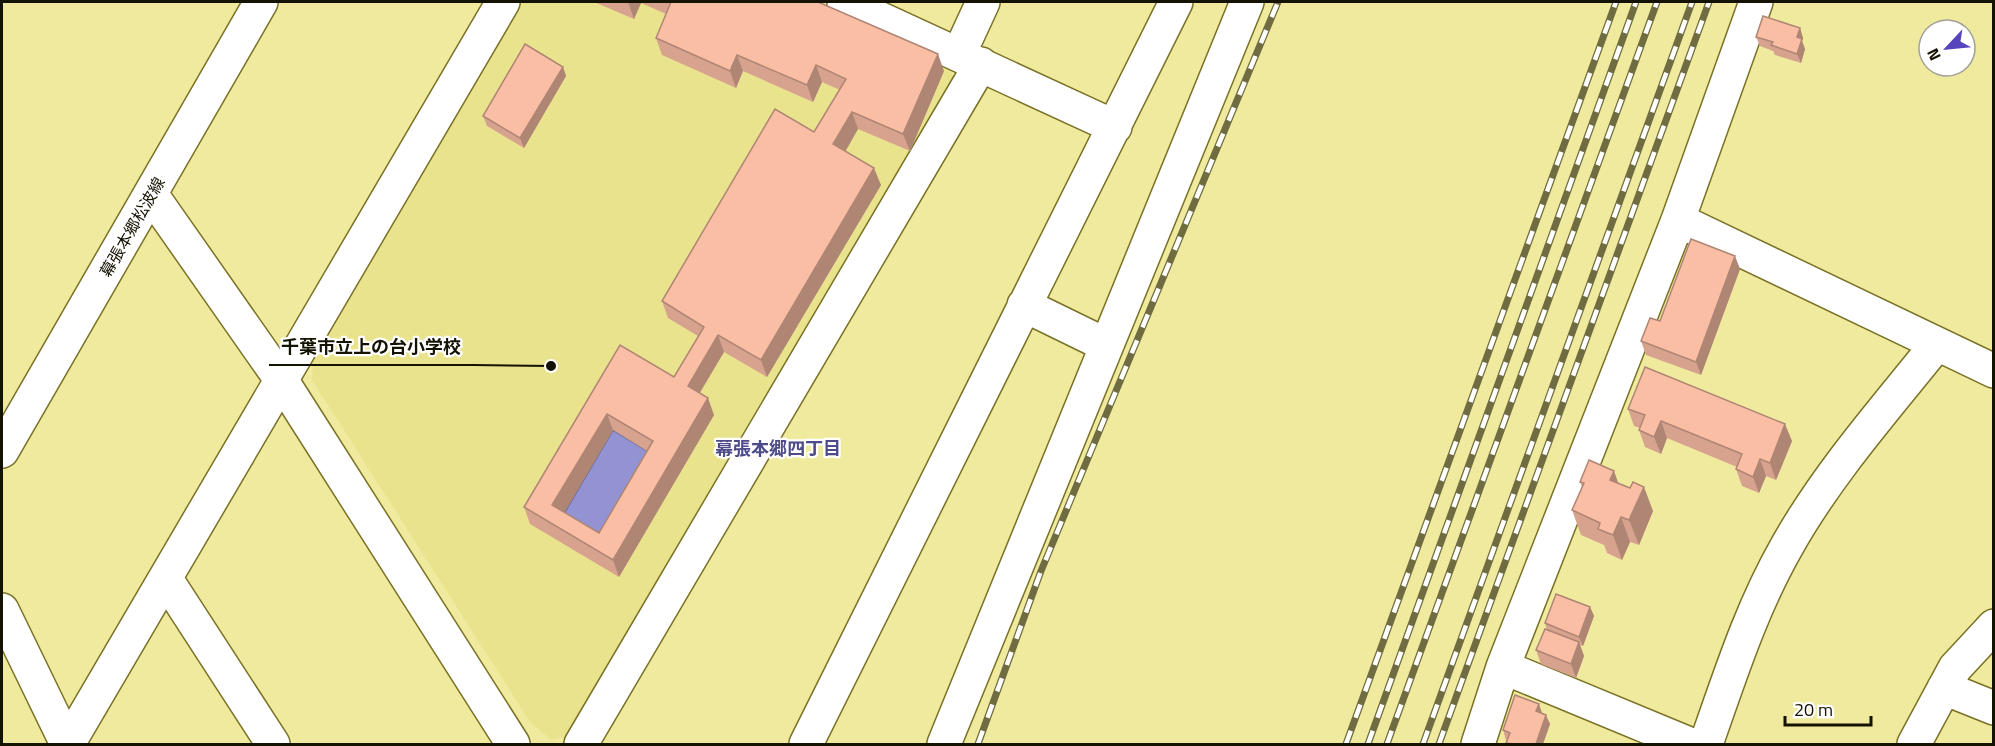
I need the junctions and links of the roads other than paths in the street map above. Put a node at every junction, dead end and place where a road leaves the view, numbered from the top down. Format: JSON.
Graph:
{"nodes":[{"id":1,"x":261,"y":2,"type":"edge"},
{"id":2,"x":502,"y":2,"type":"edge"},
{"id":3,"x":844,"y":2,"type":"edge"},
{"id":4,"x":982,"y":2,"type":"edge"},
{"id":5,"x":1176,"y":2,"type":"edge"},
{"id":6,"x":1246,"y":2,"type":"edge"},
{"id":7,"x":1756,"y":2,"type":"edge"},
{"id":8,"x":970,"y":59,"type":"junction"},
{"id":9,"x":1115,"y":127,"type":"junction"},
{"id":10,"x":151,"y":194,"type":"junction"},
{"id":11,"x":1678,"y":220,"type":"junction"},
{"id":12,"x":1024,"y":305,"type":"junction"},
{"id":13,"x":1936,"y":344,"type":"junction"},
{"id":14,"x":1106,"y":345,"type":"junction"},
{"id":15,"x":1994,"y":371,"type":"edge"},
{"id":16,"x":282,"y":381,"type":"junction"},
{"id":17,"x":2,"y":451,"type":"edge"},
{"id":18,"x":166,"y":579,"type":"junction"},
{"id":19,"x":2,"y":610,"type":"edge"},
{"id":20,"x":1994,"y":626,"type":"edge"},
{"id":21,"x":1503,"y":667,"type":"junction"},
{"id":22,"x":1944,"y":688,"type":"junction"},
{"id":23,"x":1994,"y":708,"type":"edge"},
{"id":24,"x":67,"y":744,"type":"edge"},
{"id":25,"x":273,"y":744,"type":"edge"},
{"id":26,"x":513,"y":744,"type":"edge"},
{"id":27,"x":581,"y":744,"type":"edge"},
{"id":28,"x":806,"y":744,"type":"edge"},
{"id":29,"x":945,"y":744,"type":"edge"},
{"id":30,"x":1478,"y":744,"type":"edge"},
{"id":31,"x":1689,"y":744,"type":"edge"},
{"id":32,"x":1706,"y":744,"type":"edge"},
{"id":33,"x":1914,"y":744,"type":"edge"}],
"edges":[{"from":1,"to":10,"type":"street","name":"幕張本郷松波線"},
{"from":2,"to":16,"type":"street"},
{"from":3,"to":8,"type":"street"},
{"from":4,"to":8,"type":"street"},
{"from":5,"to":9,"type":"street"},
{"from":6,"to":14,"type":"street"},
{"from":7,"to":11,"type":"street"},
{"from":8,"to":9,"type":"street"},
{"from":8,"to":27,"type":"street"},
{"from":9,"to":12,"type":"street"},
{"from":10,"to":16,"type":"street"},
{"from":10,"to":17,"type":"street","name":"幕張本郷松波線"},
{"from":11,"to":13,"type":"street"},
{"from":11,"to":21,"type":"street"},
{"from":12,"to":14,"type":"street"},
{"from":12,"to":28,"type":"street"},
{"from":13,"to":15,"type":"street"},
{"from":13,"to":32,"type":"street"},
{"from":14,"to":29,"type":"street"},
{"from":16,"to":18,"type":"street"},
{"from":16,"to":26,"type":"street"},
{"from":18,"to":24,"type":"street"},
{"from":18,"to":25,"type":"street"},
{"from":19,"to":24,"type":"street"},
{"from":20,"to":22,"type":"street"},
{"from":21,"to":30,"type":"street"},
{"from":21,"to":31,"type":"street"},
{"from":22,"to":23,"type":"street"},
{"from":22,"to":33,"type":"street"}]}
